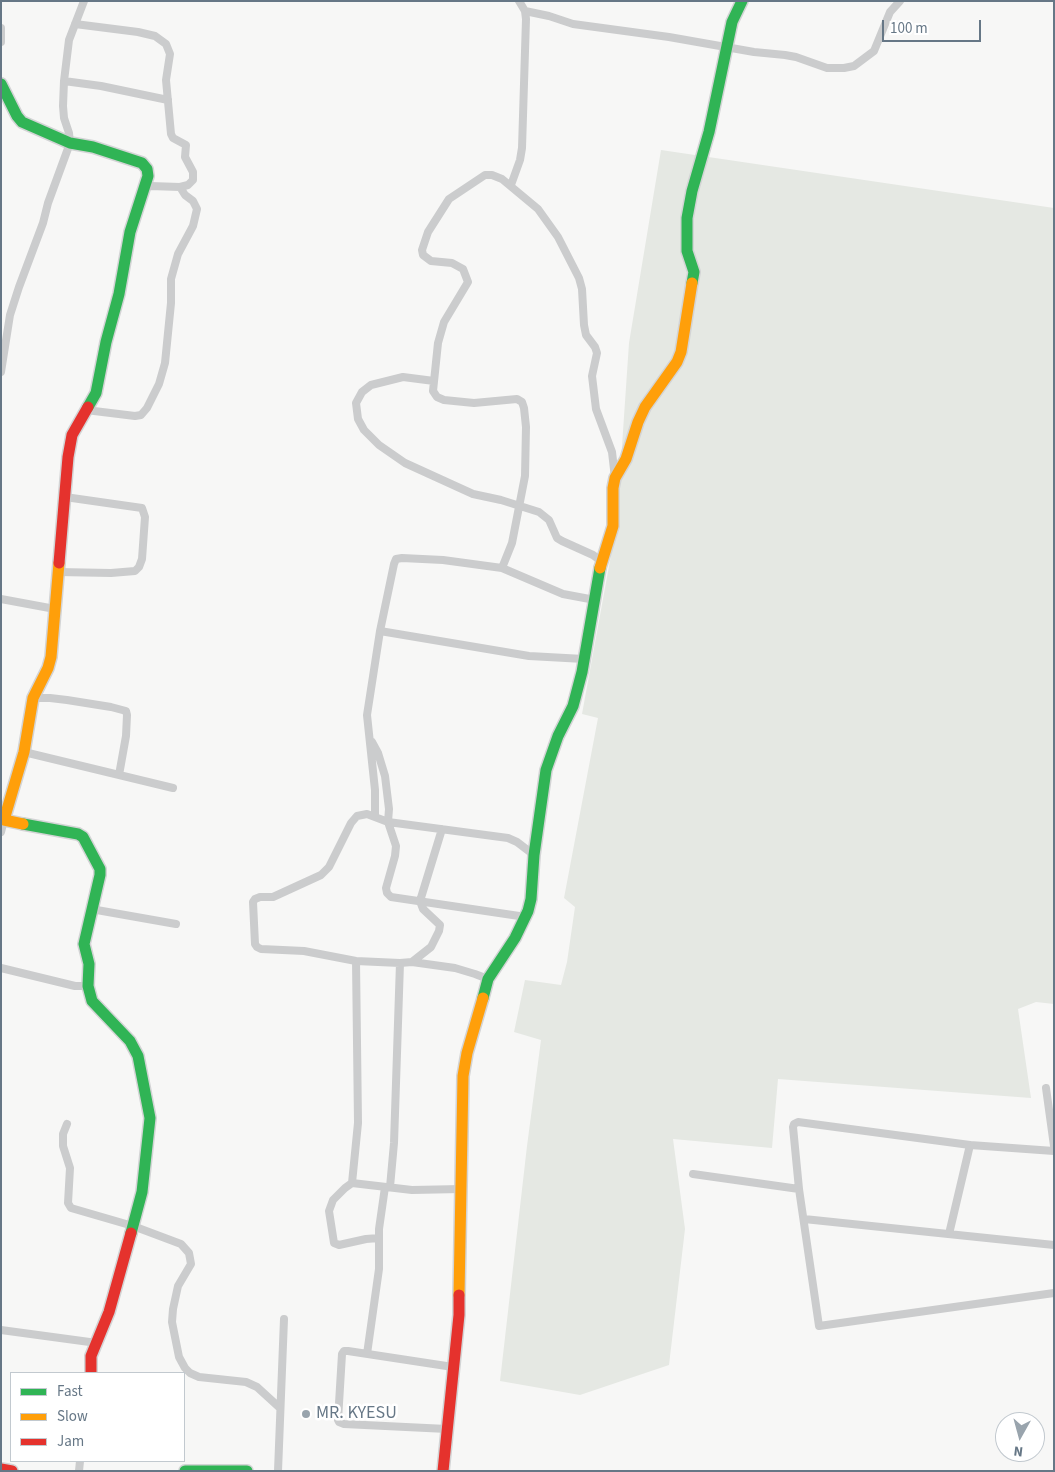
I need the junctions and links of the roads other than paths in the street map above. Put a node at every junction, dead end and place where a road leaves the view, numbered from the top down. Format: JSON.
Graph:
{"nodes":[{"id":1,"x":84,"y":1,"type":"edge"},
{"id":2,"x":519,"y":1,"type":"edge"},
{"id":3,"x":742,"y":1,"type":"edge"},
{"id":4,"x":900,"y":1,"type":"edge"},
{"id":5,"x":525,"y":11,"type":"junction"},
{"id":6,"x":75,"y":24,"type":"junction"},
{"id":7,"x":1,"y":28,"type":"edge"},
{"id":8,"x":1,"y":42,"type":"edge"},
{"id":9,"x":726,"y":47,"type":"junction"},
{"id":10,"x":64,"y":81,"type":"junction"},
{"id":11,"x":1,"y":84,"type":"edge"},
{"id":12,"x":168,"y":100,"type":"junction"},
{"id":13,"x":70,"y":143,"type":"junction"},
{"id":14,"x":511,"y":185,"type":"junction"},
{"id":15,"x":145,"y":187,"type":"junction"},
{"id":16,"x":180,"y":187,"type":"junction"},
{"id":17,"x":1,"y":372,"type":"edge"},
{"id":18,"x":434,"y":382,"type":"junction"},
{"id":19,"x":86,"y":410,"type":"junction"},
{"id":20,"x":615,"y":478,"type":"junction"},
{"id":21,"x":65,"y":497,"type":"junction"},
{"id":22,"x":520,"y":507,"type":"junction"},
{"id":23,"x":601,"y":561,"type":"junction"},
{"id":24,"x":502,"y":568,"type":"junction"},
{"id":25,"x":58,"y":572,"type":"junction"},
{"id":26,"x":1,"y":599,"type":"edge"},
{"id":27,"x":595,"y":600,"type":"junction"},
{"id":28,"x":55,"y":609,"type":"junction"},
{"id":29,"x":380,"y":631,"type":"junction"},
{"id":30,"x":584,"y":659,"type":"junction"},
{"id":31,"x":33,"y":698,"type":"junction"},
{"id":32,"x":369,"y":736,"type":"junction"},
{"id":33,"x":24,"y":752,"type":"junction"},
{"id":34,"x":119,"y":775,"type":"junction"},
{"id":35,"x":173,"y":788,"type":"dead end"},
{"id":36,"x":375,"y":816,"type":"junction"},
{"id":37,"x":4,"y":820,"type":"junction"},
{"id":38,"x":388,"y":822,"type":"junction"},
{"id":39,"x":442,"y":828,"type":"junction"},
{"id":40,"x":1,"y":832,"type":"edge"},
{"id":41,"x":534,"y":855,"type":"junction"},
{"id":42,"x":420,"y":901,"type":"junction"},
{"id":43,"x":91,"y":909,"type":"junction"},
{"id":44,"x":526,"y":917,"type":"junction"},
{"id":45,"x":176,"y":924,"type":"dead end"},
{"id":46,"x":356,"y":961,"type":"junction"},
{"id":47,"x":412,"y":962,"type":"junction"},
{"id":48,"x":400,"y":964,"type":"junction"},
{"id":49,"x":1,"y":968,"type":"edge"},
{"id":50,"x":488,"y":980,"type":"junction"},
{"id":51,"x":88,"y":986,"type":"junction"},
{"id":52,"x":1046,"y":1088,"type":"dead end"},
{"id":53,"x":67,"y":1124,"type":"dead end"},
{"id":54,"x":970,"y":1145,"type":"junction"},
{"id":55,"x":1054,"y":1146,"type":"edge"},
{"id":56,"x":1054,"y":1151,"type":"edge"},
{"id":57,"x":693,"y":1174,"type":"dead end"},
{"id":58,"x":352,"y":1183,"type":"junction"},
{"id":59,"x":388,"y":1187,"type":"junction"},
{"id":60,"x":799,"y":1189,"type":"junction"},
{"id":61,"x":461,"y":1190,"type":"junction"},
{"id":62,"x":804,"y":1219,"type":"junction"},
{"id":63,"x":133,"y":1226,"type":"junction"},
{"id":64,"x":949,"y":1234,"type":"junction"},
{"id":65,"x":379,"y":1238,"type":"junction"},
{"id":66,"x":1054,"y":1245,"type":"edge"},
{"id":67,"x":1054,"y":1293,"type":"edge"},
{"id":68,"x":284,"y":1319,"type":"dead end"},
{"id":69,"x":1,"y":1330,"type":"edge"},
{"id":70,"x":97,"y":1343,"type":"junction"},
{"id":71,"x":367,"y":1354,"type":"junction"},
{"id":72,"x":453,"y":1368,"type":"junction"},
{"id":73,"x":91,"y":1372,"type":"edge"},
{"id":74,"x":280,"y":1408,"type":"junction"},
{"id":75,"x":447,"y":1429,"type":"junction"},
{"id":76,"x":1,"y":1469,"type":"edge"},
{"id":77,"x":12,"y":1471,"type":"edge"},
{"id":78,"x":185,"y":1471,"type":"edge"},
{"id":79,"x":248,"y":1471,"type":"edge"},
{"id":80,"x":278,"y":1471,"type":"edge"},
{"id":81,"x":443,"y":1471,"type":"edge"}],
"edges":[{"from":1,"to":6,"type":"street"},
{"from":2,"to":5,"type":"street"},
{"from":3,"to":9,"type":"main road"},
{"from":4,"to":9,"type":"street"},
{"from":5,"to":9,"type":"street"},
{"from":5,"to":14,"type":"street"},
{"from":6,"to":10,"type":"street"},
{"from":6,"to":12,"type":"street"},
{"from":7,"to":8,"type":"street"},
{"from":9,"to":20,"type":"main road"},
{"from":10,"to":12,"type":"street"},
{"from":10,"to":13,"type":"street"},
{"from":11,"to":13,"type":"main road"},
{"from":12,"to":16,"type":"street"},
{"from":13,"to":15,"type":"main road"},
{"from":13,"to":17,"type":"street"},
{"from":14,"to":18,"type":"street"},
{"from":14,"to":20,"type":"street"},
{"from":15,"to":16,"type":"street"},
{"from":15,"to":19,"type":"main road"},
{"from":16,"to":19,"type":"street"},
{"from":18,"to":22,"type":"street"},
{"from":18,"to":22,"type":"street"},
{"from":19,"to":21,"type":"main road"},
{"from":20,"to":23,"type":"main road"},
{"from":21,"to":25,"type":"main road"},
{"from":21,"to":25,"type":"street"},
{"from":22,"to":23,"type":"street"},
{"from":22,"to":24,"type":"street"},
{"from":23,"to":27,"type":"main road"},
{"from":24,"to":27,"type":"street"},
{"from":24,"to":29,"type":"street"},
{"from":25,"to":28,"type":"main road"},
{"from":26,"to":28,"type":"street"},
{"from":27,"to":30,"type":"main road"},
{"from":28,"to":31,"type":"main road"},
{"from":29,"to":30,"type":"street"},
{"from":29,"to":32,"type":"street"},
{"from":30,"to":41,"type":"main road"},
{"from":31,"to":33,"type":"main road"},
{"from":31,"to":34,"type":"street"},
{"from":32,"to":36,"type":"street"},
{"from":32,"to":38,"type":"street"},
{"from":33,"to":34,"type":"street"},
{"from":33,"to":37,"type":"main road"},
{"from":34,"to":35,"type":"street"},
{"from":36,"to":38,"type":"street"},
{"from":36,"to":46,"type":"street"},
{"from":37,"to":40,"type":"street"},
{"from":37,"to":43,"type":"main road"},
{"from":38,"to":39,"type":"street"},
{"from":38,"to":42,"type":"street"},
{"from":39,"to":41,"type":"street"},
{"from":39,"to":42,"type":"street"},
{"from":41,"to":44,"type":"main road"},
{"from":42,"to":44,"type":"street"},
{"from":42,"to":47,"type":"street"},
{"from":43,"to":45,"type":"street"},
{"from":43,"to":51,"type":"main road"},
{"from":44,"to":50,"type":"main road"},
{"from":46,"to":48,"type":"street"},
{"from":46,"to":58,"type":"street"},
{"from":47,"to":48,"type":"street"},
{"from":47,"to":50,"type":"street"},
{"from":48,"to":59,"type":"street"},
{"from":49,"to":51,"type":"street"},
{"from":50,"to":61,"type":"main road"},
{"from":51,"to":63,"type":"main road"},
{"from":52,"to":55,"type":"street"},
{"from":53,"to":63,"type":"street"},
{"from":54,"to":56,"type":"street"},
{"from":54,"to":60,"type":"street"},
{"from":54,"to":64,"type":"street"},
{"from":57,"to":60,"type":"street"},
{"from":58,"to":59,"type":"street"},
{"from":58,"to":65,"type":"street"},
{"from":59,"to":61,"type":"street"},
{"from":59,"to":65,"type":"street"},
{"from":60,"to":62,"type":"street"},
{"from":61,"to":72,"type":"main road"},
{"from":62,"to":64,"type":"street"},
{"from":62,"to":67,"type":"street"},
{"from":63,"to":70,"type":"main road"},
{"from":63,"to":74,"type":"street"},
{"from":64,"to":66,"type":"street"},
{"from":65,"to":71,"type":"street"},
{"from":68,"to":74,"type":"street"},
{"from":69,"to":70,"type":"street"},
{"from":70,"to":73,"type":"main road"},
{"from":71,"to":72,"type":"street"},
{"from":71,"to":75,"type":"street"},
{"from":72,"to":75,"type":"main road"},
{"from":74,"to":80,"type":"street"},
{"from":75,"to":81,"type":"main road"},
{"from":76,"to":77,"type":"main road"},
{"from":78,"to":79,"type":"main road"}]}
